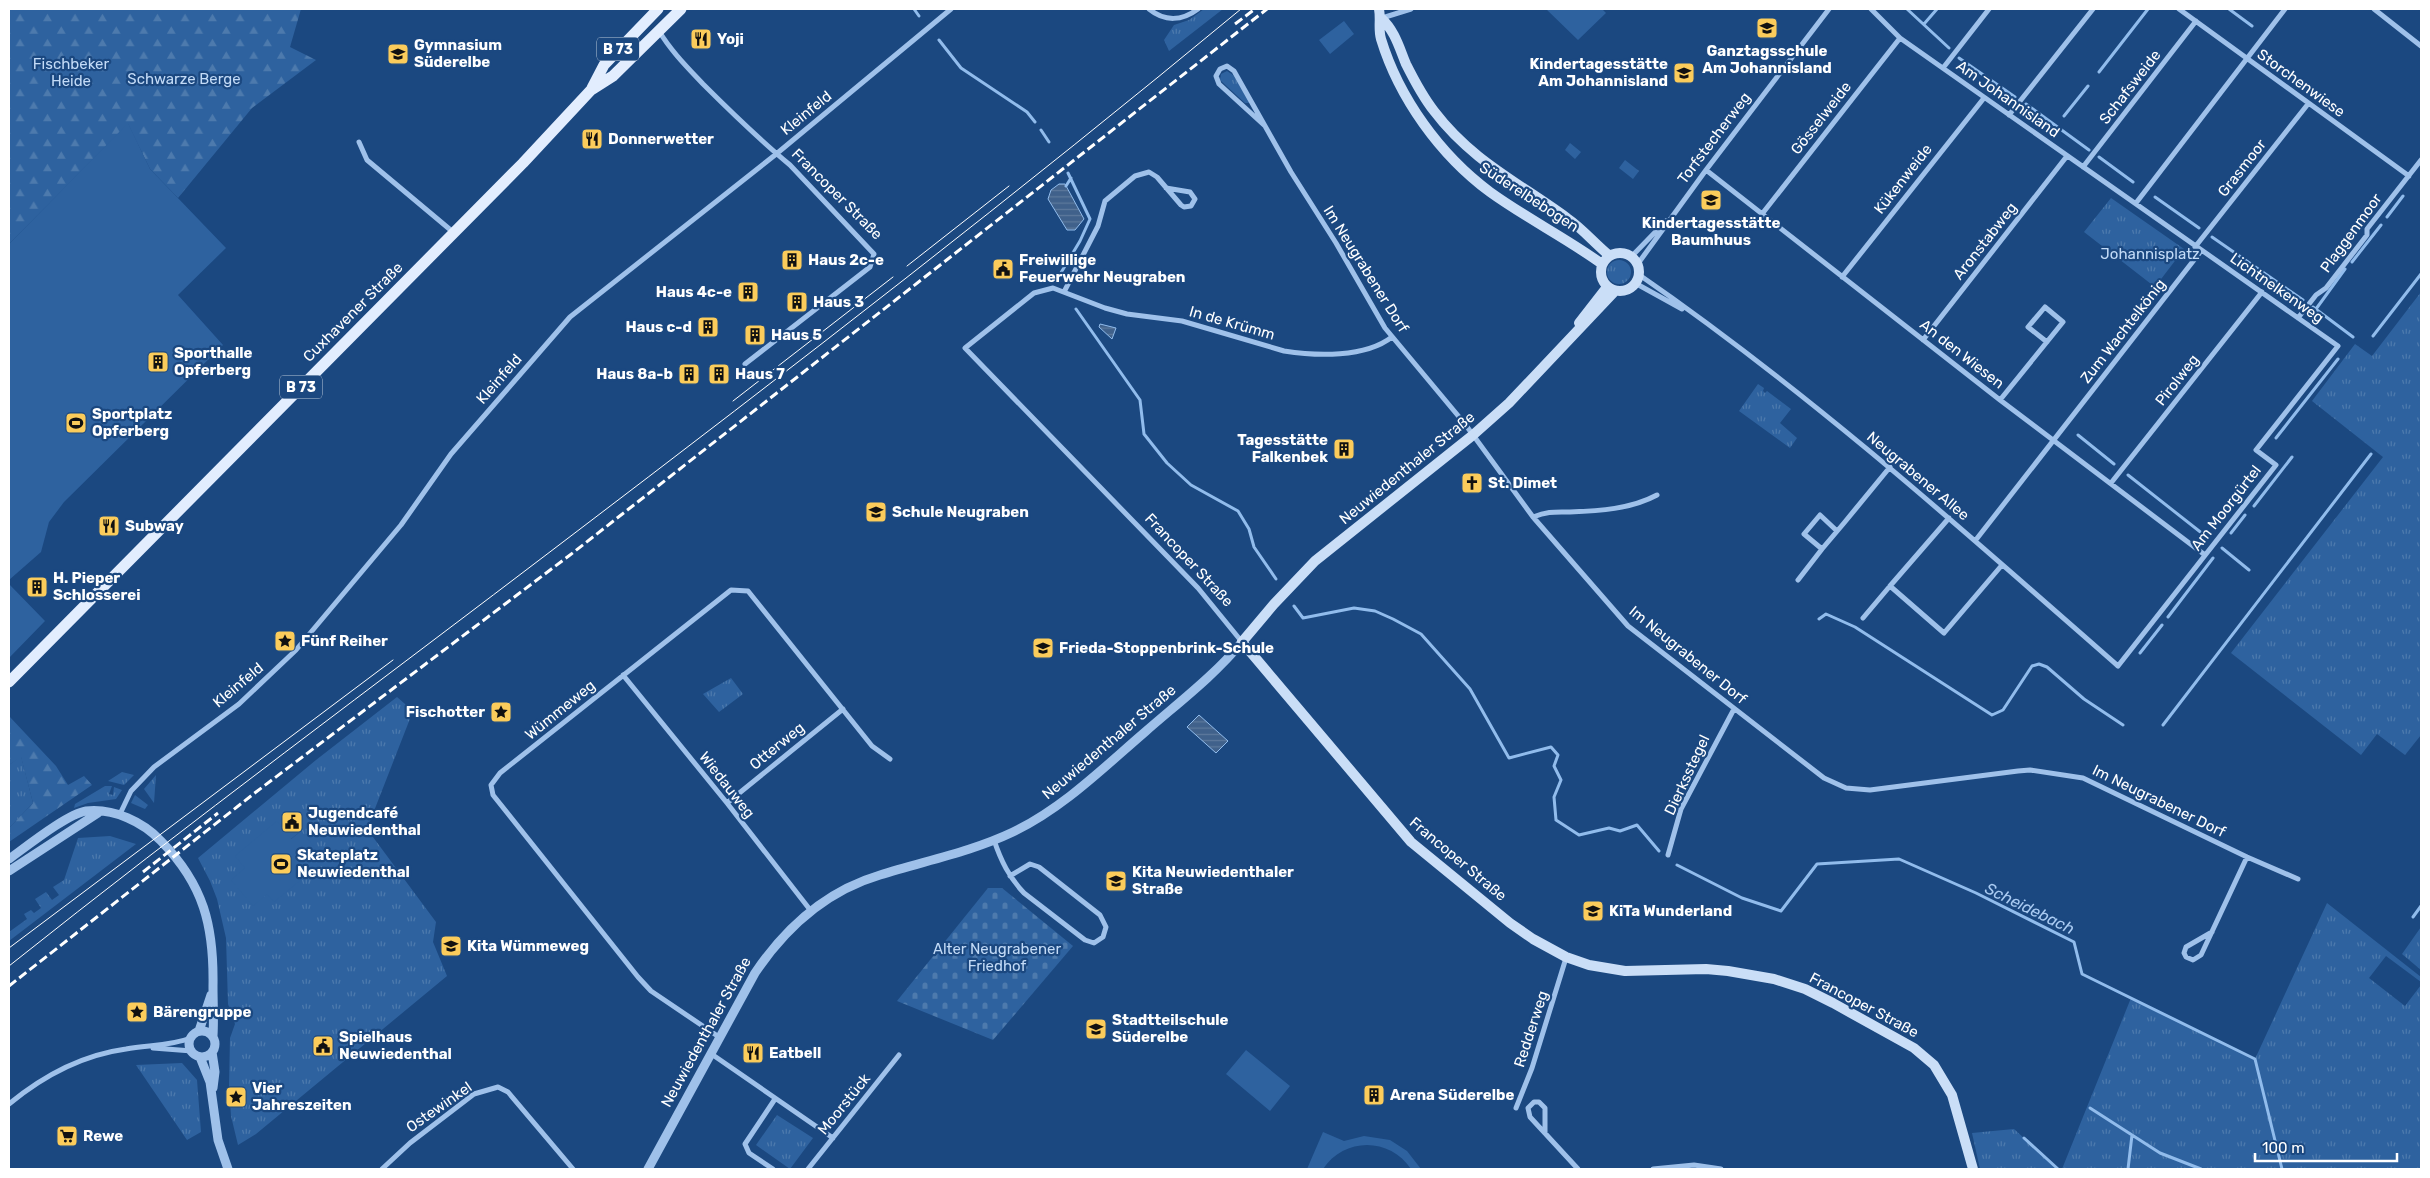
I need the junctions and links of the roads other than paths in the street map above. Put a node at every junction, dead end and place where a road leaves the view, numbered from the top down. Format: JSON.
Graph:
{"nodes":[{"id":1,"x":681,"y":9,"type":"edge"},
{"id":2,"x":951,"y":9,"type":"edge"},
{"id":3,"x":1149,"y":9,"type":"edge"},
{"id":4,"x":1198,"y":9,"type":"edge"},
{"id":5,"x":1411,"y":9,"type":"edge"},
{"id":6,"x":1829,"y":9,"type":"edge"},
{"id":7,"x":1870,"y":9,"type":"edge"},
{"id":8,"x":1989,"y":9,"type":"edge"},
{"id":9,"x":2093,"y":9,"type":"edge"},
{"id":10,"x":2178,"y":9,"type":"edge"},
{"id":11,"x":2285,"y":9,"type":"edge"},
{"id":12,"x":2374,"y":9,"type":"edge"},
{"id":13,"x":654,"y":10,"type":"edge"},
{"id":14,"x":1380,"y":13,"type":"edge"},
{"id":15,"x":2196,"y":21,"type":"junction"},
{"id":16,"x":659,"y":31,"type":"junction"},
{"id":17,"x":1900,"y":38,"type":"junction"},
{"id":18,"x":2421,"y":46,"type":"edge"},
{"id":19,"x":2247,"y":59,"type":"junction"},
{"id":20,"x":1943,"y":68,"type":"junction"},
{"id":21,"x":591,"y":90,"type":"junction"},
{"id":22,"x":1984,"y":98,"type":"junction"},
{"id":23,"x":2308,"y":104,"type":"junction"},
{"id":24,"x":2009,"y":115,"type":"junction"},
{"id":25,"x":1265,"y":126,"type":"junction"},
{"id":26,"x":359,"y":142,"type":"dead end"},
{"id":27,"x":775,"y":155,"type":"junction"},
{"id":28,"x":2067,"y":156,"type":"junction"},
{"id":29,"x":2421,"y":160,"type":"edge"},
{"id":30,"x":2083,"y":167,"type":"junction"},
{"id":31,"x":1706,"y":170,"type":"junction"},
{"id":32,"x":2408,"y":176,"type":"junction"},
{"id":33,"x":1166,"y":188,"type":"junction"},
{"id":34,"x":2136,"y":203,"type":"junction"},
{"id":35,"x":1675,"y":212,"type":"junction"},
{"id":36,"x":1762,"y":214,"type":"junction"},
{"id":37,"x":454,"y":232,"type":"junction"},
{"id":38,"x":2196,"y":247,"type":"junction"},
{"id":39,"x":2201,"y":251,"type":"junction"},
{"id":40,"x":1610,"y":256,"type":"junction"},
{"id":41,"x":1602,"y":264,"type":"junction"},
{"id":42,"x":1635,"y":270,"type":"junction"},
{"id":43,"x":1842,"y":276,"type":"junction"},
{"id":44,"x":1611,"y":289,"type":"junction"},
{"id":45,"x":1064,"y":292,"type":"junction"},
{"id":46,"x":2262,"y":292,"type":"junction"},
{"id":47,"x":1694,"y":315,"type":"junction"},
{"id":48,"x":2298,"y":318,"type":"junction"},
{"id":49,"x":1392,"y":337,"type":"junction"},
{"id":50,"x":1923,"y":340,"type":"junction"},
{"id":51,"x":2047,"y":342,"type":"junction"},
{"id":52,"x":2338,"y":346,"type":"joint"},
{"id":53,"x":965,"y":348,"type":"joint"},
{"id":54,"x":745,"y":364,"type":"dead end"},
{"id":55,"x":2000,"y":400,"type":"junction"},
{"id":56,"x":1473,"y":435,"type":"junction"},
{"id":57,"x":2054,"y":440,"type":"junction"},
{"id":58,"x":1890,"y":468,"type":"junction"},
{"id":59,"x":2111,"y":483,"type":"junction"},
{"id":60,"x":1657,"y":495,"type":"dead end"},
{"id":61,"x":1533,"y":517,"type":"junction"},
{"id":62,"x":1949,"y":518,"type":"junction"},
{"id":63,"x":1837,"y":531,"type":"junction"},
{"id":64,"x":1975,"y":541,"type":"junction"},
{"id":65,"x":1822,"y":549,"type":"junction"},
{"id":66,"x":2205,"y":555,"type":"junction"},
{"id":67,"x":2002,"y":565,"type":"junction"},
{"id":68,"x":1798,"y":580,"type":"dead end"},
{"id":69,"x":1890,"y":586,"type":"junction"},
{"id":70,"x":1863,"y":618,"type":"dead end"},
{"id":71,"x":1242,"y":642,"type":"junction"},
{"id":72,"x":2118,"y":666,"type":"joint"},
{"id":73,"x":623,"y":676,"type":"junction"},
{"id":74,"x":9,"y":682,"type":"edge"},
{"id":75,"x":843,"y":709,"type":"junction"},
{"id":76,"x":1734,"y":709,"type":"junction"},
{"id":77,"x":890,"y":759,"type":"dead end"},
{"id":78,"x":727,"y":803,"type":"junction"},
{"id":79,"x":98,"y":812,"type":"junction"},
{"id":80,"x":119,"y":816,"type":"junction"},
{"id":81,"x":994,"y":840,"type":"junction"},
{"id":82,"x":1668,"y":855,"type":"dead end"},
{"id":83,"x":2247,"y":857,"type":"junction"},
{"id":84,"x":9,"y":859,"type":"edge"},
{"id":85,"x":9,"y":871,"type":"edge"},
{"id":86,"x":1010,"y":876,"type":"junction"},
{"id":87,"x":2298,"y":879,"type":"dead end"},
{"id":88,"x":810,"y":911,"type":"junction"},
{"id":89,"x":2212,"y":932,"type":"junction"},
{"id":90,"x":1566,"y":957,"type":"junction"},
{"id":91,"x":213,"y":988,"type":"junction"},
{"id":92,"x":199,"y":1031,"type":"junction"},
{"id":93,"x":212,"y":1036,"type":"junction"},
{"id":94,"x":719,"y":1037,"type":"junction"},
{"id":95,"x":191,"y":1038,"type":"junction"},
{"id":96,"x":143,"y":1047,"type":"junction"},
{"id":97,"x":192,"y":1051,"type":"junction"},
{"id":98,"x":212,"y":1052,"type":"junction"},
{"id":99,"x":710,"y":1054,"type":"junction"},
{"id":100,"x":899,"y":1055,"type":"dead end"},
{"id":101,"x":200,"y":1057,"type":"junction"},
{"id":102,"x":212,"y":1096,"type":"junction"},
{"id":103,"x":775,"y":1099,"type":"junction"},
{"id":104,"x":9,"y":1104,"type":"edge"},
{"id":105,"x":1516,"y":1108,"type":"dead end"},
{"id":106,"x":1545,"y":1133,"type":"junction"},
{"id":107,"x":833,"y":1138,"type":"junction"},
{"id":108,"x":228,"y":1169,"type":"edge"},
{"id":109,"x":382,"y":1169,"type":"edge"},
{"id":110,"x":573,"y":1169,"type":"edge"},
{"id":111,"x":648,"y":1169,"type":"edge"},
{"id":112,"x":772,"y":1169,"type":"edge"},
{"id":113,"x":808,"y":1169,"type":"edge"},
{"id":114,"x":1578,"y":1169,"type":"edge"},
{"id":115,"x":1653,"y":1169,"type":"edge"},
{"id":116,"x":1721,"y":1169,"type":"edge"},
{"id":117,"x":1973,"y":1169,"type":"edge"}],
"edges":[{"from":1,"to":16,"type":"main road","name":"Cuxhavener Straße","number":"B 73"},
{"from":2,"to":27,"type":"street","name":"Kleinfeld"},
{"from":3,"to":4,"type":"street"},
{"from":5,"to":14,"type":"street"},
{"from":6,"to":31,"type":"street","name":"Torfstecherweg"},
{"from":7,"to":17,"type":"street","name":"Am Johannisland"},
{"from":8,"to":20,"type":"street"},
{"from":9,"to":24,"type":"street"},
{"from":10,"to":15,"type":"street","name":"Storchenwiese"},
{"from":11,"to":19,"type":"street"},
{"from":12,"to":18,"type":"street"},
{"from":13,"to":16,"type":"street"},
{"from":13,"to":21,"type":"main road","name":"Cuxhavener Straße","number":"B 73"},
{"from":14,"to":40,"type":"main road","name":"Süderelbebogen"},
{"from":14,"to":41,"type":"main road","name":"Süderelbebogen"},
{"from":15,"to":19,"type":"street","name":"Storchenwiese"},
{"from":15,"to":30,"type":"street","name":"Schafsweide"},
{"from":16,"to":21,"type":"main road","name":"Cuxhavener Straße","number":"B 73"},
{"from":16,"to":27,"type":"street","name":"Francoper Straße"},
{"from":17,"to":20,"type":"street","name":"Am Johannisland"},
{"from":17,"to":36,"type":"street","name":"Gösselweide"},
{"from":19,"to":23,"type":"street","name":"Storchenwiese"},
{"from":19,"to":34,"type":"street"},
{"from":20,"to":22,"type":"street","name":"Am Johannisland"},
{"from":21,"to":37,"type":"main road","name":"Cuxhavener Straße","number":"B 73"},
{"from":22,"to":24,"type":"street","name":"Am Johannisland"},
{"from":22,"to":43,"type":"street","name":"Kükenweide"},
{"from":23,"to":32,"type":"street","name":"Storchenwiese"},
{"from":23,"to":38,"type":"street","name":"Grasmoor"},
{"from":24,"to":28,"type":"street","name":"Am Johannisland"},
{"from":25,"to":25,"type":"street","name":"Im Neugrabener Dorf"},
{"from":25,"to":49,"type":"street","name":"Im Neugrabener Dorf"},
{"from":26,"to":37,"type":"street"},
{"from":27,"to":54,"type":"street","name":"Francoper Straße"},
{"from":27,"to":80,"type":"street","name":"Kleinfeld"},
{"from":28,"to":30,"type":"street","name":"Am Johannisland"},
{"from":28,"to":50,"type":"street","name":"Aronstabweg"},
{"from":29,"to":32,"type":"street","name":"Plaggenmoor"},
{"from":30,"to":34,"type":"street","name":"Am Johannisland"},
{"from":31,"to":35,"type":"street","name":"Torfstecherweg"},
{"from":31,"to":36,"type":"street","name":"An den Wiesen"},
{"from":32,"to":48,"type":"street","name":"Plaggenmoor"},
{"from":33,"to":33,"type":"street"},
{"from":33,"to":45,"type":"street"},
{"from":34,"to":38,"type":"street"},
{"from":35,"to":42,"type":"street","name":"Torfstecherweg"},
{"from":35,"to":42,"type":"street","name":"Torfstecherweg"},
{"from":36,"to":43,"type":"street","name":"An den Wiesen"},
{"from":37,"to":74,"type":"main road","name":"Cuxhavener Straße","number":"B 73"},
{"from":38,"to":39,"type":"street"},
{"from":39,"to":46,"type":"street","name":"Lichtnelkenweg"},
{"from":39,"to":57,"type":"street","name":"Zum Wachtelkönig"},
{"from":40,"to":41,"type":"main road"},
{"from":40,"to":42,"type":"main road"},
{"from":41,"to":44,"type":"main road"},
{"from":42,"to":44,"type":"main road"},
{"from":42,"to":47,"type":"street","name":"Neugrabener Allee"},
{"from":42,"to":47,"type":"street","name":"Neugrabener Allee"},
{"from":43,"to":50,"type":"street","name":"An den Wiesen"},
{"from":44,"to":56,"type":"main road","name":"Neuwiedenthaler Straße"},
{"from":45,"to":49,"type":"street","name":"In de Krümm"},
{"from":45,"to":53,"type":"street","name":"In de Krümm"},
{"from":46,"to":48,"type":"street","name":"Lichtnelkenweg"},
{"from":46,"to":59,"type":"street","name":"Pirolweg"},
{"from":47,"to":58,"type":"street","name":"Neugrabener Allee"},
{"from":48,"to":52,"type":"street","name":"Lichtnelkenweg"},
{"from":49,"to":56,"type":"street","name":"Im Neugrabener Dorf"},
{"from":50,"to":55,"type":"street","name":"An den Wiesen"},
{"from":51,"to":51,"type":"street"},
{"from":51,"to":55,"type":"street"},
{"from":52,"to":66,"type":"street","name":"Am Moorgürtel"},
{"from":53,"to":71,"type":"street","name":"Francoper Straße"},
{"from":55,"to":57,"type":"street","name":"An den Wiesen"},
{"from":56,"to":61,"type":"street","name":"Im Neugrabener Dorf"},
{"from":56,"to":71,"type":"main road","name":"Neuwiedenthaler Straße"},
{"from":57,"to":59,"type":"street","name":"An den Wiesen"},
{"from":57,"to":64,"type":"street","name":"Zum Wachtelkönig"},
{"from":58,"to":62,"type":"street","name":"Neugrabener Allee"},
{"from":58,"to":63,"type":"street"},
{"from":59,"to":66,"type":"street","name":"An den Wiesen"},
{"from":60,"to":61,"type":"street"},
{"from":61,"to":76,"type":"street","name":"Im Neugrabener Dorf"},
{"from":62,"to":64,"type":"street","name":"Neugrabener Allee"},
{"from":62,"to":69,"type":"street"},
{"from":63,"to":65,"type":"street"},
{"from":63,"to":65,"type":"street"},
{"from":64,"to":67,"type":"street","name":"Neugrabener Allee"},
{"from":65,"to":68,"type":"street"},
{"from":66,"to":72,"type":"street","name":"Am Moorgürtel"},
{"from":67,"to":69,"type":"street"},
{"from":67,"to":72,"type":"street","name":"Neugrabener Allee"},
{"from":69,"to":70,"type":"street"},
{"from":71,"to":81,"type":"street","name":"Neuwiedenthaler Straße"},
{"from":71,"to":90,"type":"main road","name":"Francoper Straße"},
{"from":73,"to":75,"type":"street","name":"Wümmeweg"},
{"from":73,"to":78,"type":"street","name":"Wiedauweg"},
{"from":73,"to":94,"type":"street","name":"Wümmeweg"},
{"from":75,"to":77,"type":"street","name":"Wümmeweg"},
{"from":75,"to":78,"type":"street","name":"Otterweg"},
{"from":76,"to":82,"type":"street","name":"Dierksstegel"},
{"from":76,"to":83,"type":"street","name":"Im Neugrabener Dorf"},
{"from":78,"to":88,"type":"street","name":"Wiedauweg"},
{"from":79,"to":80,"type":"street"},
{"from":79,"to":84,"type":"street"},
{"from":79,"to":85,"type":"street"},
{"from":80,"to":91,"type":"street"},
{"from":81,"to":86,"type":"street"},
{"from":81,"to":88,"type":"street","name":"Neuwiedenthaler Straße"},
{"from":83,"to":87,"type":"street","name":"Im Neugrabener Dorf"},
{"from":83,"to":89,"type":"street"},
{"from":86,"to":86,"type":"street"},
{"from":88,"to":94,"type":"street","name":"Neuwiedenthaler Straße"},
{"from":89,"to":89,"type":"street"},
{"from":90,"to":105,"type":"street","name":"Redderweg"},
{"from":90,"to":117,"type":"main road","name":"Francoper Straße"},
{"from":91,"to":92,"type":"street"},
{"from":91,"to":93,"type":"street"},
{"from":92,"to":93,"type":"street"},
{"from":92,"to":95,"type":"street"},
{"from":93,"to":98,"type":"street"},
{"from":94,"to":99,"type":"street","name":"Neuwiedenthaler Straße"},
{"from":95,"to":96,"type":"street"},
{"from":95,"to":97,"type":"street"},
{"from":96,"to":97,"type":"street"},
{"from":96,"to":104,"type":"street"},
{"from":97,"to":101,"type":"street"},
{"from":98,"to":101,"type":"street"},
{"from":98,"to":102,"type":"street"},
{"from":99,"to":103,"type":"street"},
{"from":99,"to":111,"type":"street","name":"Neuwiedenthaler Straße"},
{"from":100,"to":107,"type":"street","name":"Moorstück"},
{"from":101,"to":102,"type":"street"},
{"from":102,"to":108,"type":"street"},
{"from":103,"to":107,"type":"street"},
{"from":103,"to":112,"type":"street"},
{"from":106,"to":106,"type":"street"},
{"from":106,"to":114,"type":"street"},
{"from":107,"to":113,"type":"street","name":"Moorstück"},
{"from":109,"to":110,"type":"street","name":"Ostewinkel"},
{"from":115,"to":116,"type":"street"}]}
